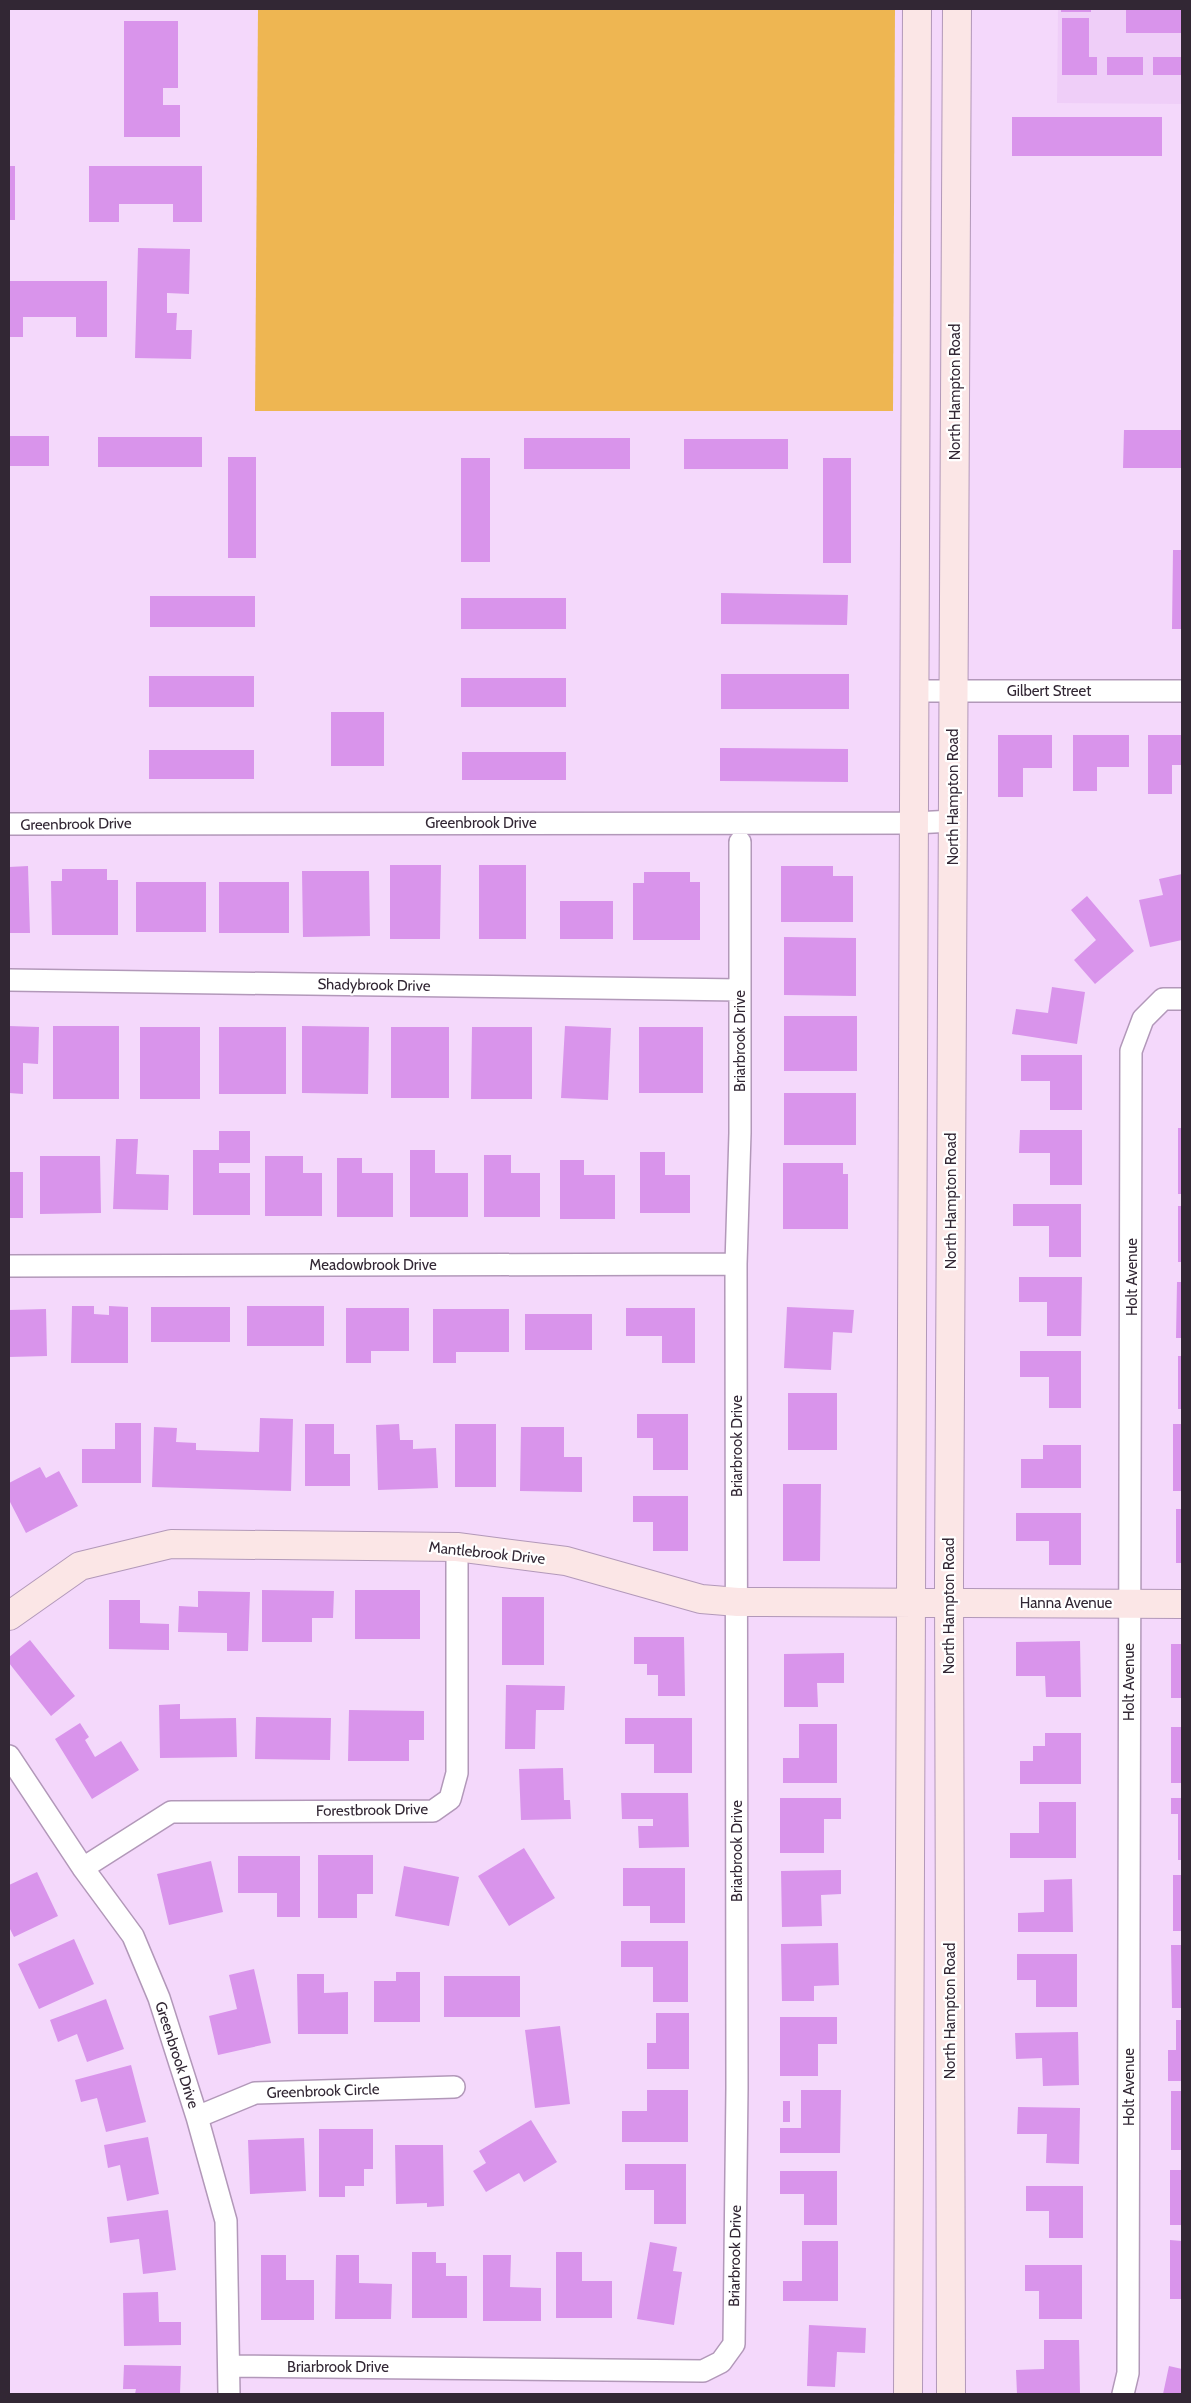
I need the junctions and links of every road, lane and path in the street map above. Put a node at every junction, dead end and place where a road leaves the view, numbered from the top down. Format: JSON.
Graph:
{"nodes":[{"id":1,"x":918,"y":9,"type":"edge"},
{"id":2,"x":957,"y":9,"type":"edge"},
{"id":3,"x":915,"y":691,"type":"junction"},
{"id":4,"x":954,"y":691,"type":"junction"},
{"id":5,"x":1182,"y":691,"type":"edge"},
{"id":6,"x":953,"y":821,"type":"junction"},
{"id":7,"x":9,"y":824,"type":"edge"},
{"id":8,"x":914,"y":824,"type":"junction"},
{"id":9,"x":740,"y":842,"type":"dead end"},
{"id":10,"x":9,"y":980,"type":"edge"},
{"id":11,"x":740,"y":990,"type":"junction"},
{"id":12,"x":1182,"y":998,"type":"edge"},
{"id":13,"x":736,"y":1264,"type":"junction"},
{"id":14,"x":9,"y":1266,"type":"edge"},
{"id":15,"x":457,"y":1547,"type":"junction"},
{"id":16,"x":738,"y":1602,"type":"junction"},
{"id":17,"x":912,"y":1602,"type":"junction"},
{"id":18,"x":949,"y":1603,"type":"junction"},
{"id":19,"x":1129,"y":1603,"type":"junction"},
{"id":20,"x":1182,"y":1604,"type":"edge"},
{"id":21,"x":9,"y":1616,"type":"edge"},
{"id":22,"x":9,"y":1756,"type":"edge"},
{"id":23,"x":83,"y":1868,"type":"junction"},
{"id":24,"x":454,"y":2087,"type":"dead end"},
{"id":25,"x":197,"y":2117,"type":"junction"},
{"id":26,"x":229,"y":2366,"type":"junction"},
{"id":27,"x":229,"y":2394,"type":"edge"},
{"id":28,"x":908,"y":2394,"type":"edge"},
{"id":29,"x":950,"y":2394,"type":"edge"},
{"id":30,"x":1123,"y":2394,"type":"edge"}],
"edges":[{"from":1,"to":3,"type":"main road"},
{"from":2,"to":4,"type":"main road","name":"North Hampton Road"},
{"from":3,"to":4,"type":"street","name":"Gilbert Street"},
{"from":3,"to":8,"type":"main road"},
{"from":4,"to":5,"type":"street","name":"Gilbert Street"},
{"from":4,"to":6,"type":"main road","name":"North Hampton Road"},
{"from":6,"to":8,"type":"street","name":"Greenbrook Drive"},
{"from":6,"to":18,"type":"main road","name":"North Hampton Road"},
{"from":7,"to":8,"type":"street","name":"Greenbrook Drive"},
{"from":8,"to":17,"type":"main road"},
{"from":9,"to":11,"type":"street","name":"Briarbrook Drive"},
{"from":10,"to":11,"type":"street","name":"Shadybrook Drive"},
{"from":11,"to":13,"type":"street","name":"Briarbrook Drive"},
{"from":12,"to":19,"type":"street","name":"Holt Avenue"},
{"from":13,"to":14,"type":"street","name":"Meadowbrook Drive"},
{"from":13,"to":16,"type":"street","name":"Briarbrook Drive"},
{"from":15,"to":16,"type":"main road","name":"Mantlebrook Drive"},
{"from":15,"to":21,"type":"main road","name":"Mantlebrook Drive"},
{"from":15,"to":23,"type":"street","name":"Forestbrook Drive"},
{"from":16,"to":17,"type":"main road","name":"Mantlebrook Drive"},
{"from":16,"to":26,"type":"street","name":"Briarbrook Drive"},
{"from":17,"to":18,"type":"main road","name":"Mantlebrook Drive"},
{"from":17,"to":28,"type":"main road"},
{"from":18,"to":19,"type":"main road","name":"Hanna Avenue"},
{"from":18,"to":29,"type":"main road","name":"North Hampton Road"},
{"from":19,"to":20,"type":"main road","name":"Hanna Avenue"},
{"from":19,"to":30,"type":"street","name":"Holt Avenue"},
{"from":22,"to":23,"type":"street","name":"Greenbrook Drive"},
{"from":23,"to":25,"type":"street","name":"Greenbrook Drive"},
{"from":24,"to":25,"type":"street","name":"Greenbrook Circle"},
{"from":25,"to":26,"type":"street","name":"Greenbrook Drive"},
{"from":26,"to":27,"type":"street","name":"Greenbrook Drive"}]}
